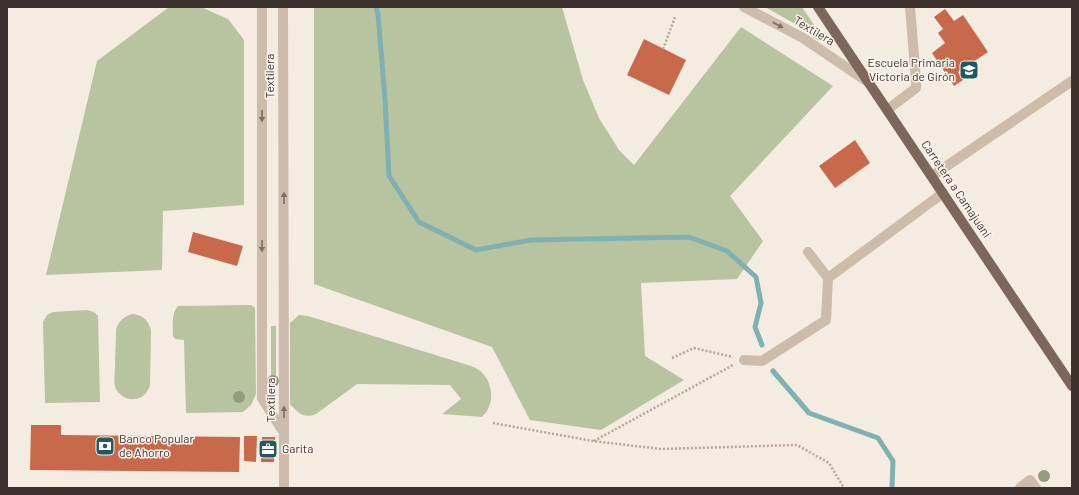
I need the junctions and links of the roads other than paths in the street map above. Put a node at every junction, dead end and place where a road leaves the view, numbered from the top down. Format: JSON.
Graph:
{"nodes":[{"id":1,"x":262,"y":7,"type":"edge"},
{"id":2,"x":283,"y":7,"type":"edge"},
{"id":3,"x":744,"y":7,"type":"edge"},
{"id":4,"x":818,"y":7,"type":"edge"},
{"id":5,"x":910,"y":7,"type":"edge"},
{"id":6,"x":1072,"y":81,"type":"edge"},
{"id":7,"x":868,"y":82,"type":"junction"},
{"id":8,"x":887,"y":110,"type":"junction"},
{"id":9,"x":932,"y":176,"type":"junction"},
{"id":10,"x":943,"y":193,"type":"junction"},
{"id":11,"x":808,"y":252,"type":"dead end"},
{"id":12,"x":828,"y":278,"type":"junction"},
{"id":13,"x":744,"y":360,"type":"road end"},
{"id":14,"x":1072,"y":386,"type":"edge"},
{"id":15,"x":284,"y":433,"type":"junction"},
{"id":16,"x":284,"y":488,"type":"edge"},
{"id":17,"x":1020,"y":488,"type":"edge"},
{"id":18,"x":1036,"y":488,"type":"edge"}],
"edges":[{"from":1,"to":15,"type":"street","name":"Textilera","one_way":true},
{"from":15,"to":2,"type":"street","name":"Textilera","one_way":true},
{"from":3,"to":7,"type":"street","name":"Textilera","one_way":true},
{"from":4,"to":7,"type":"main road","name":"Carretera a Camajuaní"},
{"from":5,"to":8,"type":"street"},
{"from":6,"to":9,"type":"street"},
{"from":7,"to":8,"type":"main road","name":"Carretera a Camajuaní"},
{"from":8,"to":9,"type":"main road","name":"Carretera a Camajuaní"},
{"from":9,"to":10,"type":"main road","name":"Carretera a Camajuaní"},
{"from":10,"to":12,"type":"street"},
{"from":10,"to":14,"type":"main road","name":"Carretera a Camajuaní"},
{"from":11,"to":12,"type":"street"},
{"from":12,"to":13,"type":"street"},
{"from":15,"to":16,"type":"street"},
{"from":17,"to":18,"type":"street"}]}
